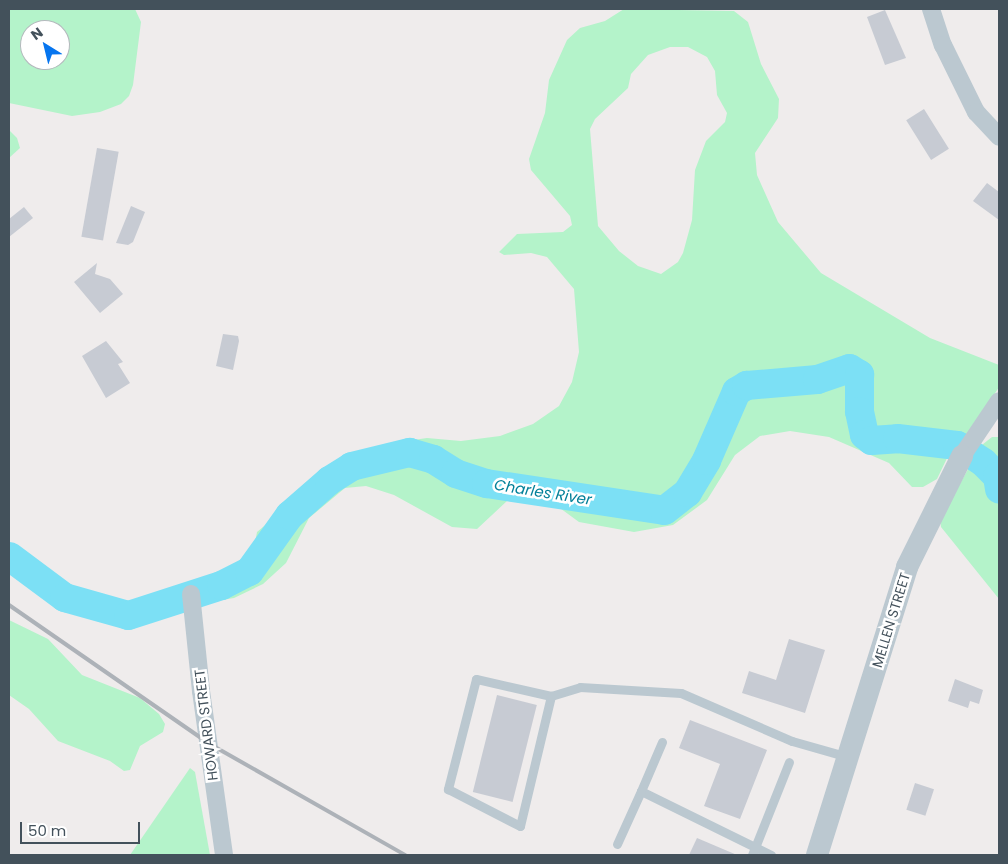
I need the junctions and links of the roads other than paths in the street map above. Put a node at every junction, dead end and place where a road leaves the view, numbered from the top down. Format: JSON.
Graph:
{"nodes":[{"id":1,"x":931,"y":9,"type":"edge"},
{"id":2,"x":999,"y":137,"type":"edge"},
{"id":3,"x":999,"y":401,"type":"edge"},
{"id":4,"x":966,"y":450,"type":"joint"},
{"id":5,"x":192,"y":594,"type":"dead end"},
{"id":6,"x":551,"y":696,"type":"junction"},
{"id":7,"x":662,"y":742,"type":"dead end"},
{"id":8,"x":848,"y":757,"type":"junction"},
{"id":9,"x":788,"y":762,"type":"dead end"},
{"id":10,"x":641,"y":791,"type":"junction"},
{"id":11,"x":617,"y":844,"type":"dead end"},
{"id":12,"x":754,"y":851,"type":"edge"},
{"id":13,"x":224,"y":855,"type":"edge"},
{"id":14,"x":771,"y":855,"type":"edge"},
{"id":15,"x":817,"y":855,"type":"edge"}],
"edges":[{"from":1,"to":2,"type":"street"},
{"from":3,"to":4,"type":"street","name":"MELLEN STREET"},
{"from":4,"to":8,"type":"street","name":"MELLEN STREET"},
{"from":5,"to":13,"type":"street","name":"HOWARD STREET"},
{"from":6,"to":6,"type":"lane"},
{"from":6,"to":8,"type":"lane"},
{"from":7,"to":10,"type":"lane"},
{"from":8,"to":15,"type":"street","name":"MELLEN STREET"},
{"from":9,"to":12,"type":"lane"},
{"from":10,"to":11,"type":"lane"},
{"from":10,"to":12,"type":"lane"},
{"from":12,"to":14,"type":"lane"}]}
